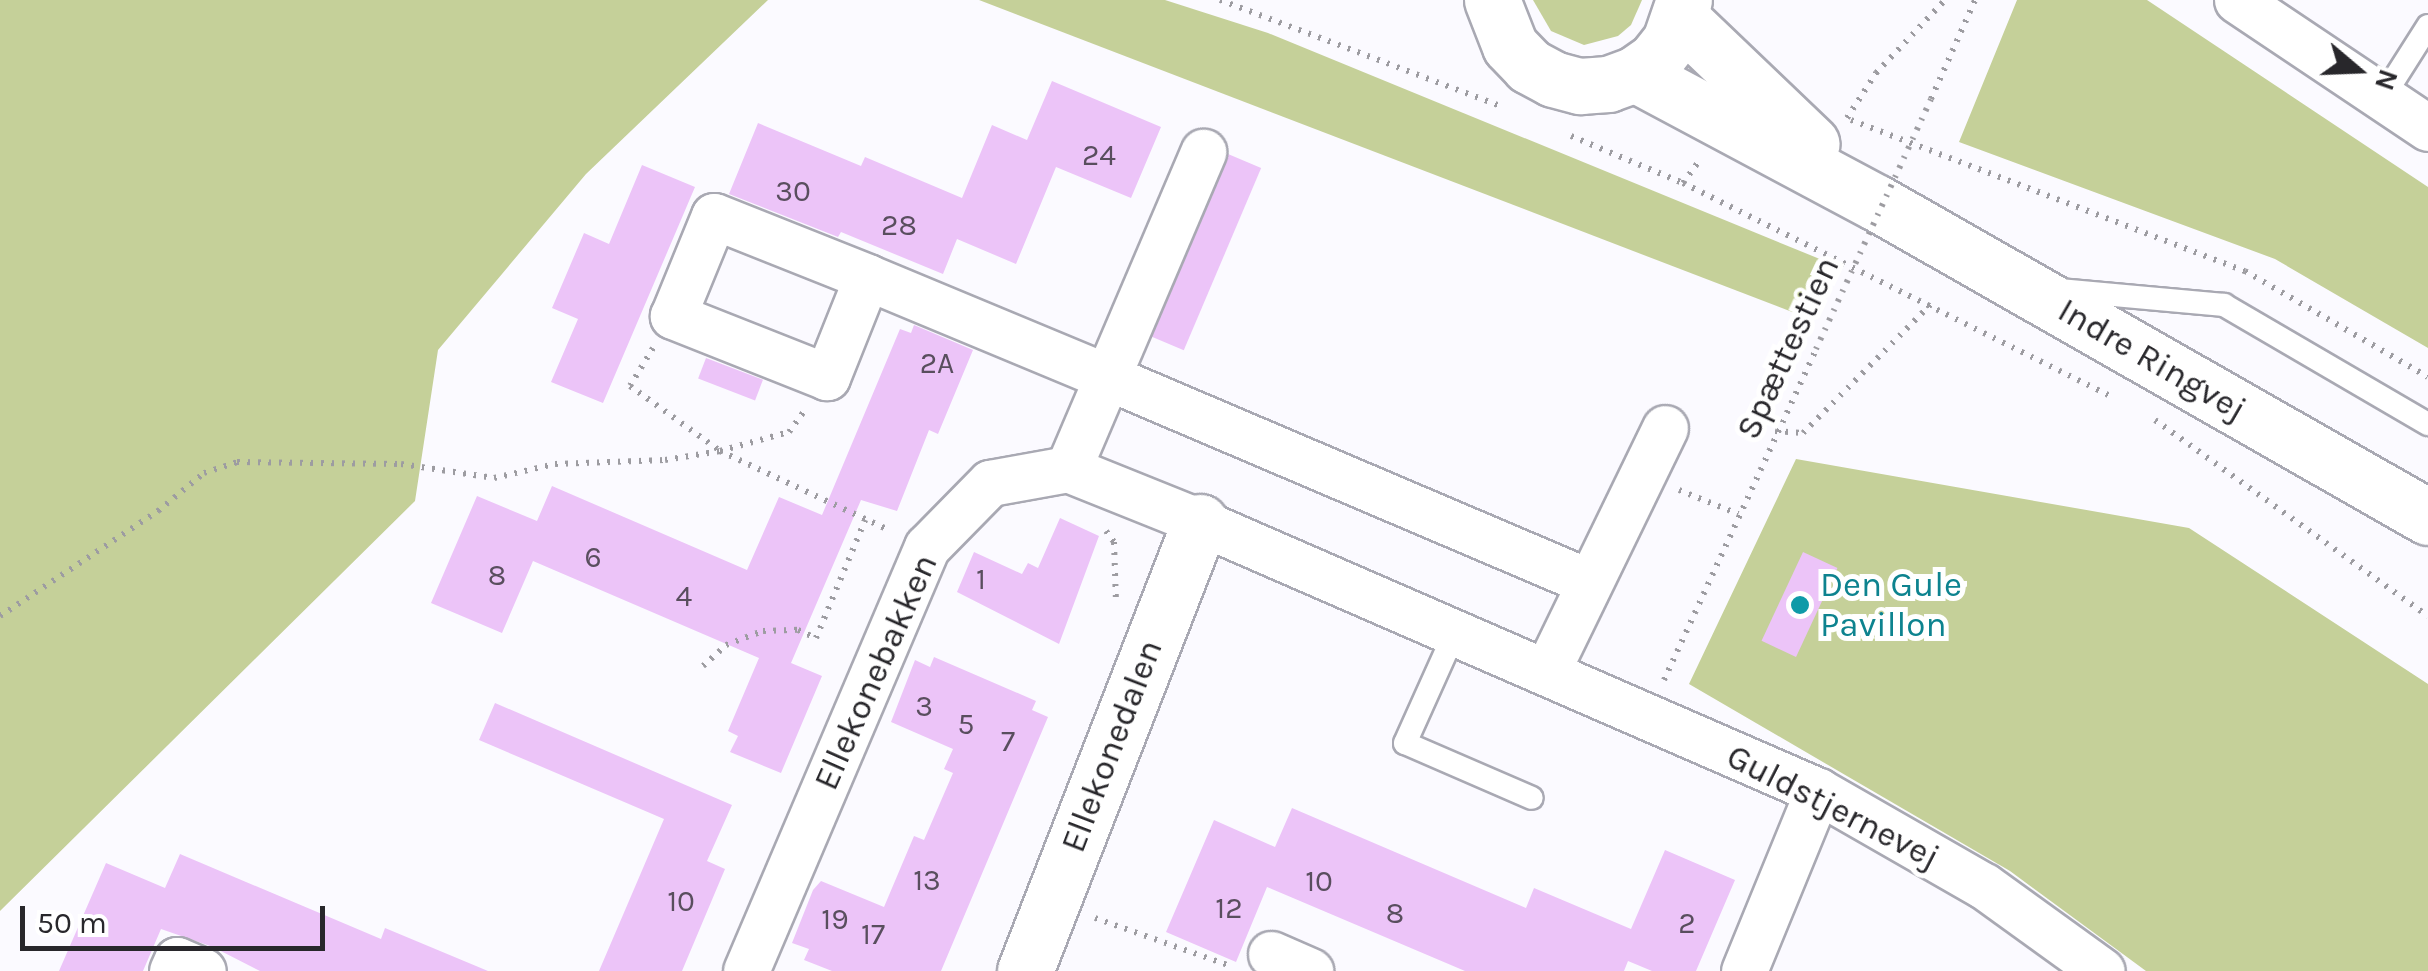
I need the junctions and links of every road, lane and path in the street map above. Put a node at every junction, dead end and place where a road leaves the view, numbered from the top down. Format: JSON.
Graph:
{"nodes":[{"id":1,"x":1220,"y":0,"type":"edge"},
{"id":2,"x":1492,"y":0,"type":"edge"},
{"id":3,"x":1945,"y":0,"type":"edge"},
{"id":4,"x":1975,"y":0,"type":"edge"},
{"id":5,"x":2237,"y":0,"type":"edge"},
{"id":6,"x":1682,"y":9,"type":"edge"},
{"id":7,"x":2426,"y":34,"type":"edge"},
{"id":8,"x":1634,"y":74,"type":"junction"},
{"id":9,"x":2383,"y":97,"type":"junction"},
{"id":10,"x":1832,"y":107,"type":"dead end"},
{"id":11,"x":1511,"y":110,"type":"dead end"},
{"id":12,"x":1847,"y":118,"type":"junction"},
{"id":13,"x":2428,"y":128,"type":"edge"},
{"id":14,"x":1563,"y":132,"type":"dead end"},
{"id":15,"x":1203,"y":152,"type":"dead end"},
{"id":16,"x":1877,"y":203,"type":"junction"},
{"id":17,"x":867,"y":276,"type":"junction"},
{"id":18,"x":2022,"y":286,"type":"junction"},
{"id":19,"x":1932,"y":304,"type":"junction"},
{"id":20,"x":674,"y":316,"type":"junction"},
{"id":21,"x":827,"y":377,"type":"junction"},
{"id":22,"x":2428,"y":377,"type":"edge"},
{"id":23,"x":1110,"y":378,"type":"junction"},
{"id":24,"x":2126,"y":403,"type":"dead end"},
{"id":25,"x":2143,"y":412,"type":"dead end"},
{"id":26,"x":2428,"y":424,"type":"edge"},
{"id":27,"x":1664,"y":428,"type":"dead end"},
{"id":28,"x":1776,"y":431,"type":"junction"},
{"id":29,"x":720,"y":450,"type":"junction"},
{"id":30,"x":1068,"y":469,"type":"junction"},
{"id":31,"x":1641,"y":475,"type":"junction"},
{"id":32,"x":1738,"y":514,"type":"junction"},
{"id":33,"x":2428,"y":517,"type":"edge"},
{"id":34,"x":866,"y":520,"type":"junction"},
{"id":35,"x":1200,"y":522,"type":"junction"},
{"id":36,"x":927,"y":547,"type":"junction"},
{"id":37,"x":1589,"y":582,"type":"junction"},
{"id":38,"x":0,"y":616,"type":"edge"},
{"id":39,"x":2428,"y":616,"type":"edge"},
{"id":40,"x":1455,"y":632,"type":"junction"},
{"id":41,"x":703,"y":666,"type":"dead end"},
{"id":42,"x":1547,"y":671,"type":"junction"},
{"id":43,"x":1648,"y":717,"type":"junction"},
{"id":44,"x":1818,"y":791,"type":"junction"},
{"id":45,"x":1532,"y":798,"type":"dead end"},
{"id":46,"x":1052,"y":902,"type":"junction"},
{"id":47,"x":1291,"y":963,"type":"edge"},
{"id":48,"x":172,"y":971,"type":"edge"},
{"id":49,"x":202,"y":971,"type":"edge"},
{"id":50,"x":746,"y":971,"type":"edge"},
{"id":51,"x":1024,"y":971,"type":"edge"},
{"id":52,"x":1744,"y":971,"type":"edge"},
{"id":53,"x":2102,"y":971,"type":"edge"}],
"edges":[{"from":1,"to":11,"type":"path"},
{"from":2,"to":8,"type":"street"},
{"from":3,"to":12,"type":"path"},
{"from":4,"to":28,"type":"path","name":"Spættestien","bridge":true},
{"from":5,"to":9,"type":"street"},
{"from":6,"to":8,"type":"street"},
{"from":6,"to":16,"type":"street","name":"Indre Ringvej"},
{"from":7,"to":9,"type":"lane"},
{"from":8,"to":16,"type":"street","name":"Indre Ringvej"},
{"from":9,"to":13,"type":"street"},
{"from":10,"to":12,"type":"path"},
{"from":12,"to":22,"type":"path"},
{"from":14,"to":19,"type":"path"},
{"from":15,"to":23,"type":"street"},
{"from":16,"to":18,"type":"street","name":"Indre Ringvej"},
{"from":17,"to":20,"type":"street"},
{"from":17,"to":21,"type":"street"},
{"from":17,"to":23,"type":"street"},
{"from":18,"to":26,"type":"lane"},
{"from":18,"to":33,"type":"street","name":"Indre Ringvej"},
{"from":19,"to":24,"type":"path"},
{"from":19,"to":28,"type":"path"},
{"from":20,"to":21,"type":"street"},
{"from":20,"to":29,"type":"path"},
{"from":21,"to":29,"type":"path"},
{"from":23,"to":30,"type":"street"},
{"from":23,"to":37,"type":"street"},
{"from":25,"to":39,"type":"path"},
{"from":27,"to":31,"type":"street"},
{"from":28,"to":32,"type":"path","name":"Spættestien"},
{"from":29,"to":34,"type":"path"},
{"from":29,"to":38,"type":"path"},
{"from":30,"to":35,"type":"street"},
{"from":30,"to":36,"type":"street","name":"Ellekonebakken"},
{"from":31,"to":32,"type":"path"},
{"from":31,"to":37,"type":"street"},
{"from":32,"to":43,"type":"path","name":"Spættestien"},
{"from":34,"to":36,"type":"path"},
{"from":34,"to":41,"type":"path"},
{"from":35,"to":40,"type":"street","name":"Guldstjernevej"},
{"from":35,"to":46,"type":"street","name":"Ellekonedalen"},
{"from":36,"to":50,"type":"street","name":"Ellekonebakken"},
{"from":37,"to":42,"type":"street"},
{"from":40,"to":42,"type":"street","name":"Guldstjernevej"},
{"from":40,"to":45,"type":"lane"},
{"from":42,"to":43,"type":"street","name":"Guldstjernevej"},
{"from":43,"to":44,"type":"street","name":"Guldstjernevej"},
{"from":44,"to":52,"type":"street"},
{"from":44,"to":53,"type":"street","name":"Guldstjernevej"},
{"from":46,"to":47,"type":"path"},
{"from":46,"to":51,"type":"street","name":"Ellekonedalen"},
{"from":48,"to":49,"type":"street"}]}
